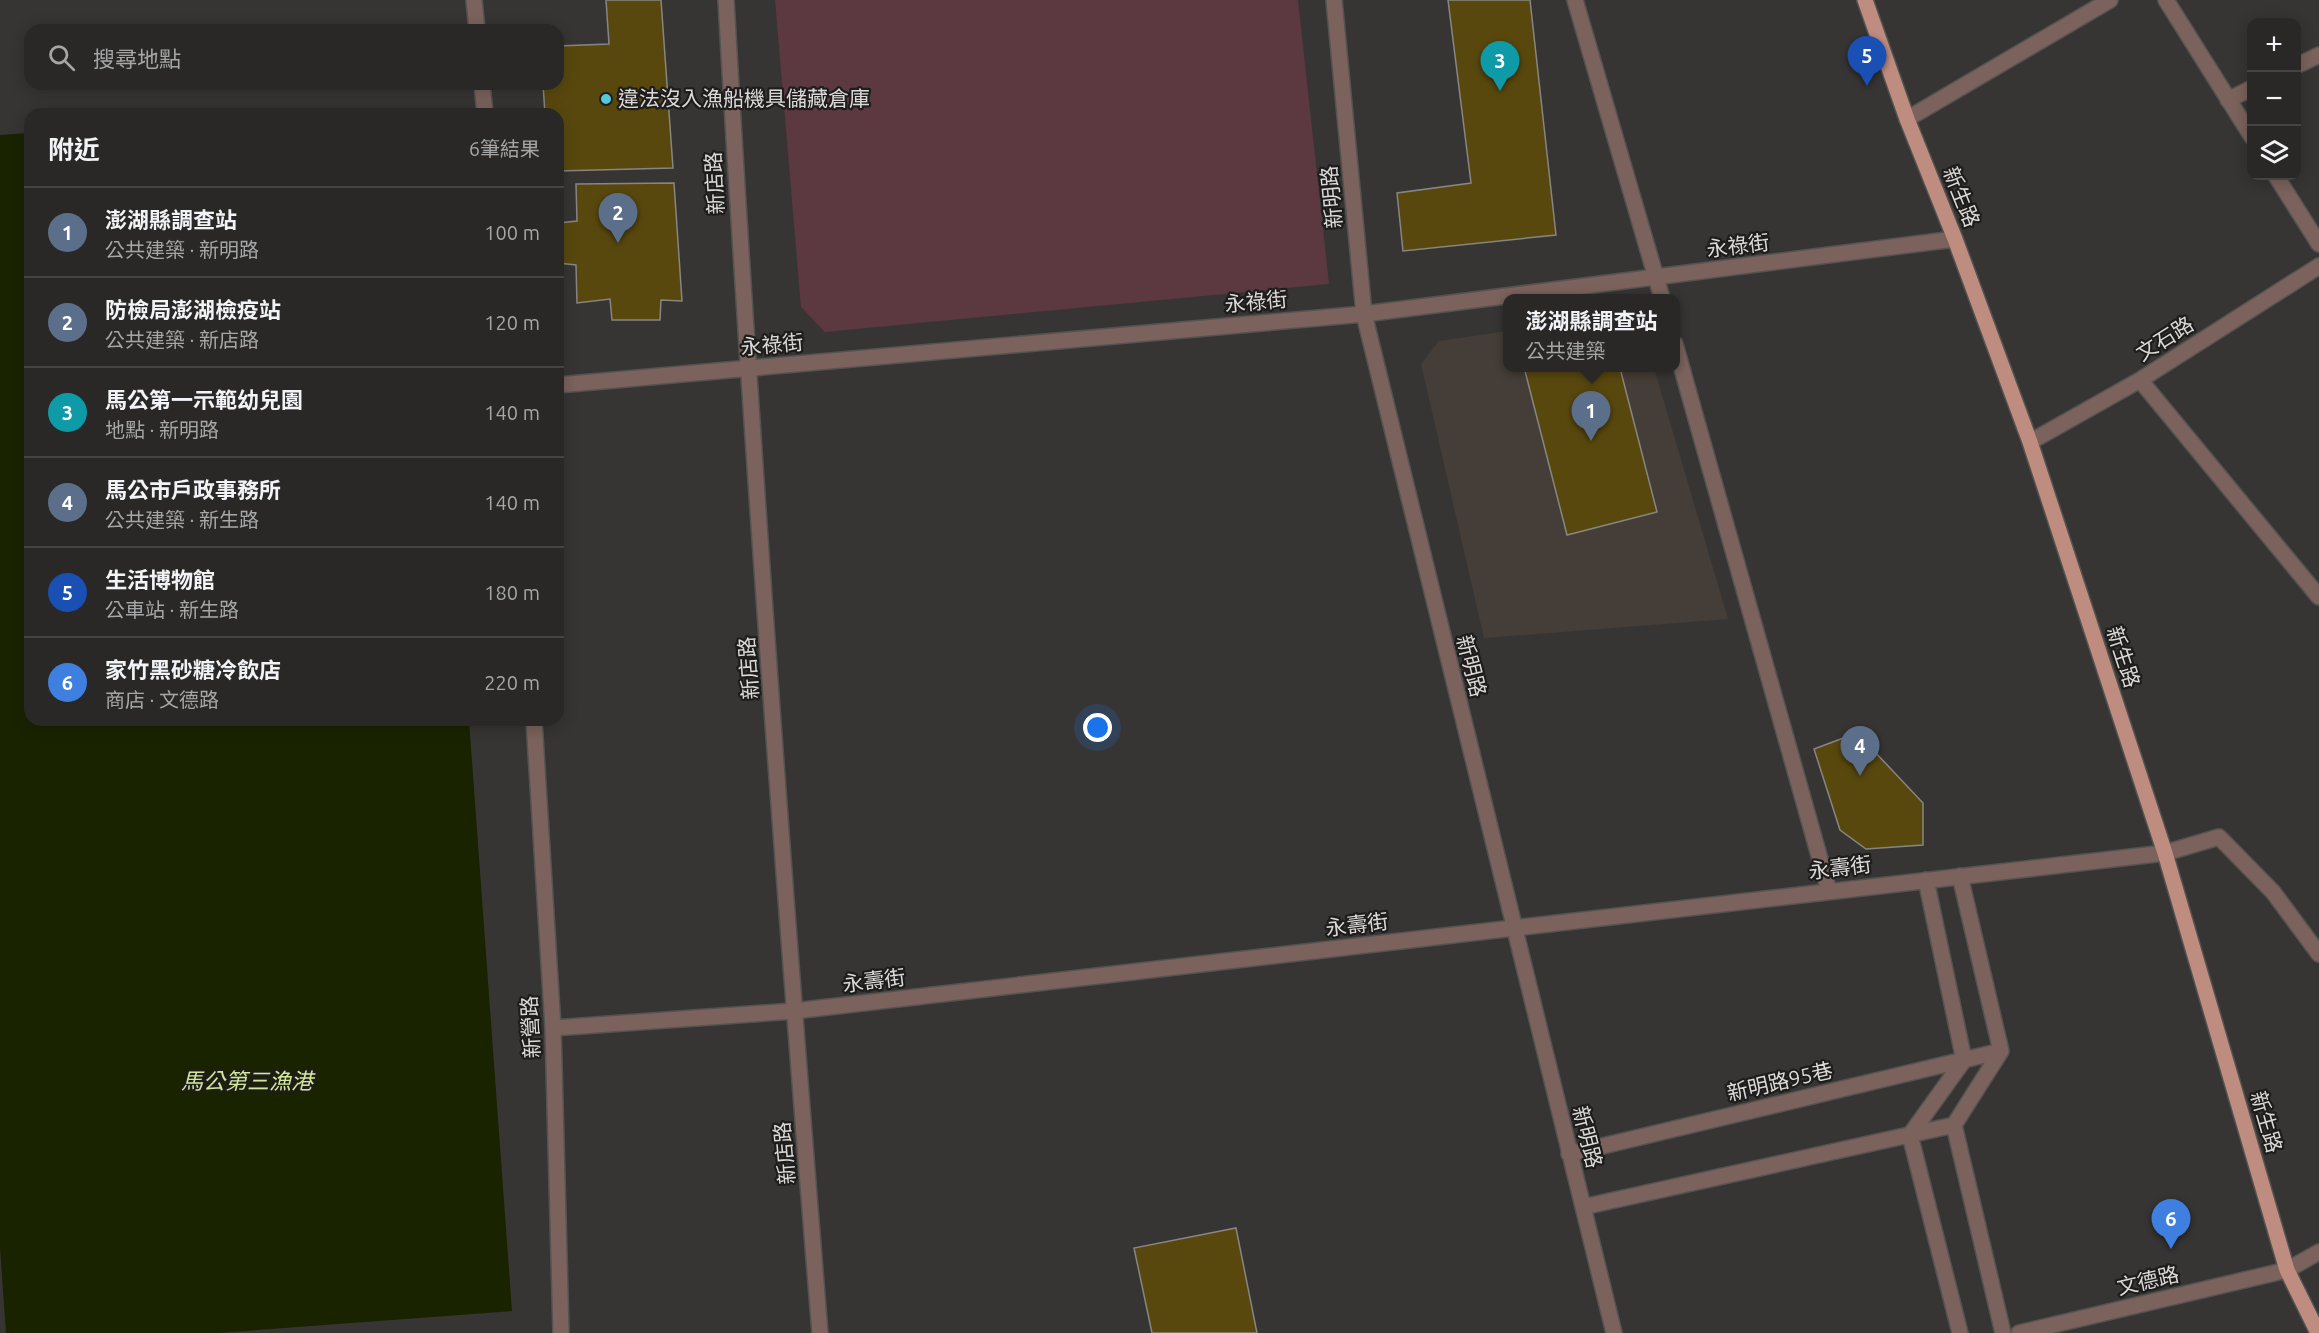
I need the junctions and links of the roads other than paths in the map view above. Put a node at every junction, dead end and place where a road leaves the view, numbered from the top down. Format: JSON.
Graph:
{"nodes":[{"id":1,"x":474,"y":0,"type":"edge"},
{"id":2,"x":726,"y":0,"type":"edge"},
{"id":3,"x":1334,"y":0,"type":"edge"},
{"id":4,"x":1575,"y":0,"type":"edge"},
{"id":5,"x":1865,"y":0,"type":"edge"},
{"id":6,"x":2110,"y":0,"type":"edge"},
{"id":7,"x":2166,"y":0,"type":"edge"},
{"id":8,"x":476,"y":24,"type":"edge"},
{"id":9,"x":2319,"y":55,"type":"edge"},
{"id":10,"x":2301,"y":64,"type":"edge"},
{"id":11,"x":483,"y":90,"type":"edge"},
{"id":12,"x":2247,"y":90,"type":"edge"},
{"id":13,"x":2228,"y":100,"type":"junction"},
{"id":14,"x":484,"y":108,"type":"edge"},
{"id":15,"x":1907,"y":119,"type":"junction"},
{"id":16,"x":2247,"y":129,"type":"edge"},
{"id":17,"x":2279,"y":180,"type":"edge"},
{"id":18,"x":1955,"y":239,"type":"junction"},
{"id":19,"x":2319,"y":244,"type":"edge"},
{"id":20,"x":2319,"y":266,"type":"edge"},
{"id":21,"x":1656,"y":277,"type":"junction"},
{"id":22,"x":1522,"y":294,"type":"edge"},
{"id":23,"x":1661,"y":294,"type":"edge"},
{"id":24,"x":1503,"y":296,"type":"edge"},
{"id":25,"x":1364,"y":314,"type":"junction"},
{"id":26,"x":1680,"y":362,"type":"edge"},
{"id":27,"x":749,"y":368,"type":"junction"},
{"id":28,"x":2140,"y":380,"type":"junction"},
{"id":29,"x":564,"y":384,"type":"edge"},
{"id":30,"x":2030,"y":442,"type":"junction"},
{"id":31,"x":2319,"y":597,"type":"edge"},
{"id":32,"x":534,"y":726,"type":"edge"},
{"id":33,"x":2165,"y":853,"type":"junction"},
{"id":34,"x":1960,"y":876,"type":"junction"},
{"id":35,"x":1926,"y":880,"type":"junction"},
{"id":36,"x":1829,"y":891,"type":"junction"},
{"id":37,"x":1513,"y":928,"type":"junction"},
{"id":38,"x":2319,"y":954,"type":"edge"},
{"id":39,"x":794,"y":1011,"type":"junction"},
{"id":40,"x":553,"y":1029,"type":"junction"},
{"id":41,"x":2001,"y":1051,"type":"junction"},
{"id":42,"x":1964,"y":1060,"type":"junction"},
{"id":43,"x":1954,"y":1125,"type":"junction"},
{"id":44,"x":1910,"y":1135,"type":"junction"},
{"id":45,"x":1569,"y":1154,"type":"junction"},
{"id":46,"x":1583,"y":1207,"type":"junction"},
{"id":47,"x":2319,"y":1252,"type":"edge"},
{"id":48,"x":2287,"y":1270,"type":"junction"},
{"id":49,"x":561,"y":1333,"type":"edge"},
{"id":50,"x":820,"y":1333,"type":"edge"},
{"id":51,"x":1614,"y":1333,"type":"edge"},
{"id":52,"x":1960,"y":1333,"type":"edge"},
{"id":53,"x":2003,"y":1333,"type":"edge"},
{"id":54,"x":2019,"y":1333,"type":"edge"},
{"id":55,"x":2318,"y":1333,"type":"edge"}],
"edges":[{"from":1,"to":8,"type":"street"},
{"from":2,"to":27,"type":"street","name":"新店路"},
{"from":3,"to":25,"type":"street","name":"新明路"},
{"from":4,"to":21,"type":"street"},
{"from":5,"to":15,"type":"main road","name":"新生路"},
{"from":6,"to":15,"type":"street"},
{"from":7,"to":13,"type":"street"},
{"from":9,"to":10,"type":"street"},
{"from":11,"to":14,"type":"street"},
{"from":12,"to":13,"type":"street"},
{"from":13,"to":16,"type":"street"},
{"from":15,"to":18,"type":"main road","name":"新生路"},
{"from":17,"to":19,"type":"street"},
{"from":18,"to":21,"type":"street","name":"永祿街"},
{"from":18,"to":30,"type":"main road","name":"新生路"},
{"from":20,"to":28,"type":"street","name":"文石路"},
{"from":21,"to":22,"type":"street","name":"永祿街"},
{"from":21,"to":23,"type":"street"},
{"from":24,"to":25,"type":"street","name":"永祿街"},
{"from":25,"to":27,"type":"street","name":"永祿街"},
{"from":25,"to":37,"type":"street","name":"新明路"},
{"from":26,"to":36,"type":"street"},
{"from":27,"to":29,"type":"street","name":"永祿街"},
{"from":27,"to":39,"type":"street","name":"新店路"},
{"from":28,"to":30,"type":"street","name":"文石路"},
{"from":28,"to":31,"type":"street"},
{"from":30,"to":33,"type":"main road","name":"新生路"},
{"from":32,"to":40,"type":"street","name":"新營路"},
{"from":33,"to":34,"type":"street","name":"永壽街"},
{"from":33,"to":38,"type":"street","name":"永壽街"},
{"from":33,"to":48,"type":"main road","name":"新生路"},
{"from":34,"to":35,"type":"street","name":"永壽街"},
{"from":34,"to":41,"type":"street"},
{"from":35,"to":36,"type":"street","name":"永壽街"},
{"from":35,"to":42,"type":"street"},
{"from":36,"to":37,"type":"street","name":"永壽街"},
{"from":37,"to":39,"type":"street","name":"永壽街"},
{"from":37,"to":45,"type":"street","name":"新明路"},
{"from":39,"to":40,"type":"street","name":"永壽街"},
{"from":39,"to":50,"type":"street","name":"新店路"},
{"from":40,"to":49,"type":"street","name":"新營路"},
{"from":41,"to":42,"type":"street","name":"新明路95巷"},
{"from":41,"to":43,"type":"street"},
{"from":42,"to":44,"type":"street"},
{"from":42,"to":45,"type":"street","name":"新明路95巷"},
{"from":43,"to":44,"type":"street"},
{"from":43,"to":53,"type":"street"},
{"from":44,"to":46,"type":"street"},
{"from":44,"to":52,"type":"street"},
{"from":45,"to":46,"type":"street","name":"新明路"},
{"from":46,"to":51,"type":"street","name":"新明路"},
{"from":47,"to":48,"type":"street","name":"文德路"},
{"from":48,"to":54,"type":"street","name":"文德路"},
{"from":48,"to":55,"type":"main road","name":"新生路"}]}
